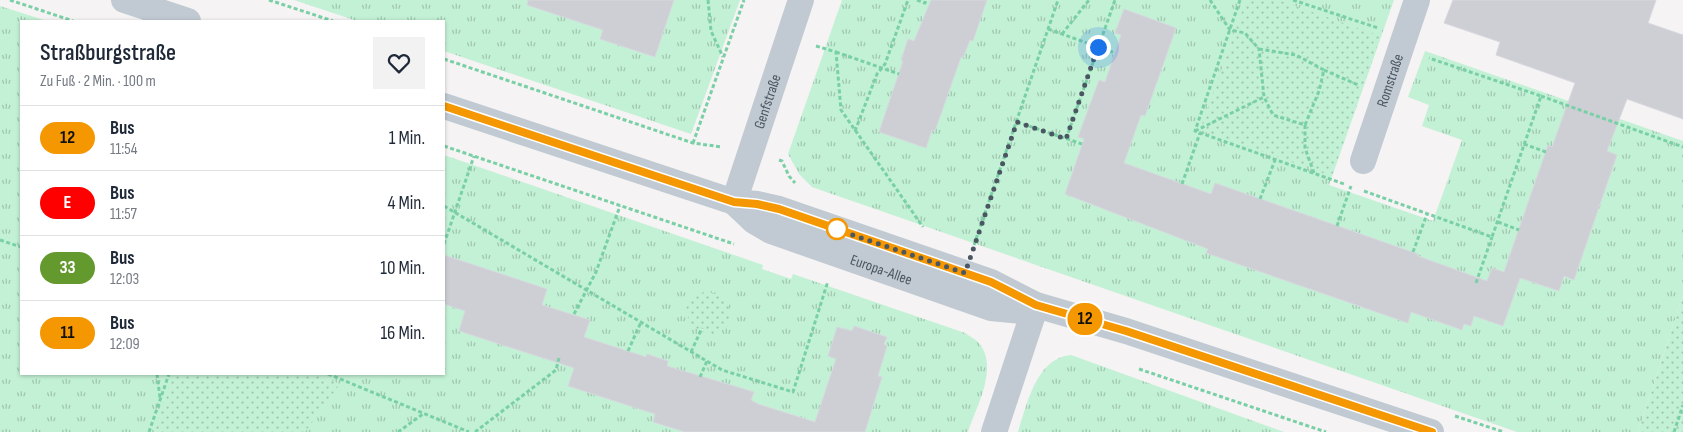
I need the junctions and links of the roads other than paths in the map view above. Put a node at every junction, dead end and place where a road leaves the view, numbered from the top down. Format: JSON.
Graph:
{"nodes":[{"id":1,"x":124,"y":0,"type":"edge"},
{"id":2,"x":801,"y":0,"type":"edge"},
{"id":3,"x":1417,"y":0,"type":"edge"},
{"id":4,"x":185,"y":20,"type":"edge"},
{"id":5,"x":445,"y":106,"type":"edge"},
{"id":6,"x":1362,"y":160,"type":"road end"},
{"id":7,"x":734,"y":202,"type":"junction"},
{"id":8,"x":1036,"y":305,"type":"junction"},
{"id":9,"x":994,"y":432,"type":"edge"},
{"id":10,"x":1432,"y":432,"type":"edge"}],
"edges":[{"from":1,"to":4,"type":"street"},
{"from":2,"to":7,"type":"street","name":"Genfstraße"},
{"from":3,"to":6,"type":"street","name":"Romstraße"},
{"from":5,"to":7,"type":"street","name":"Europa-Allee"},
{"from":7,"to":8,"type":"street","name":"Europa-Allee"},
{"from":7,"to":8,"type":"street","name":"Europa-Allee"},
{"from":8,"to":9,"type":"street"},
{"from":8,"to":10,"type":"street","name":"Europa-Allee"}]}
